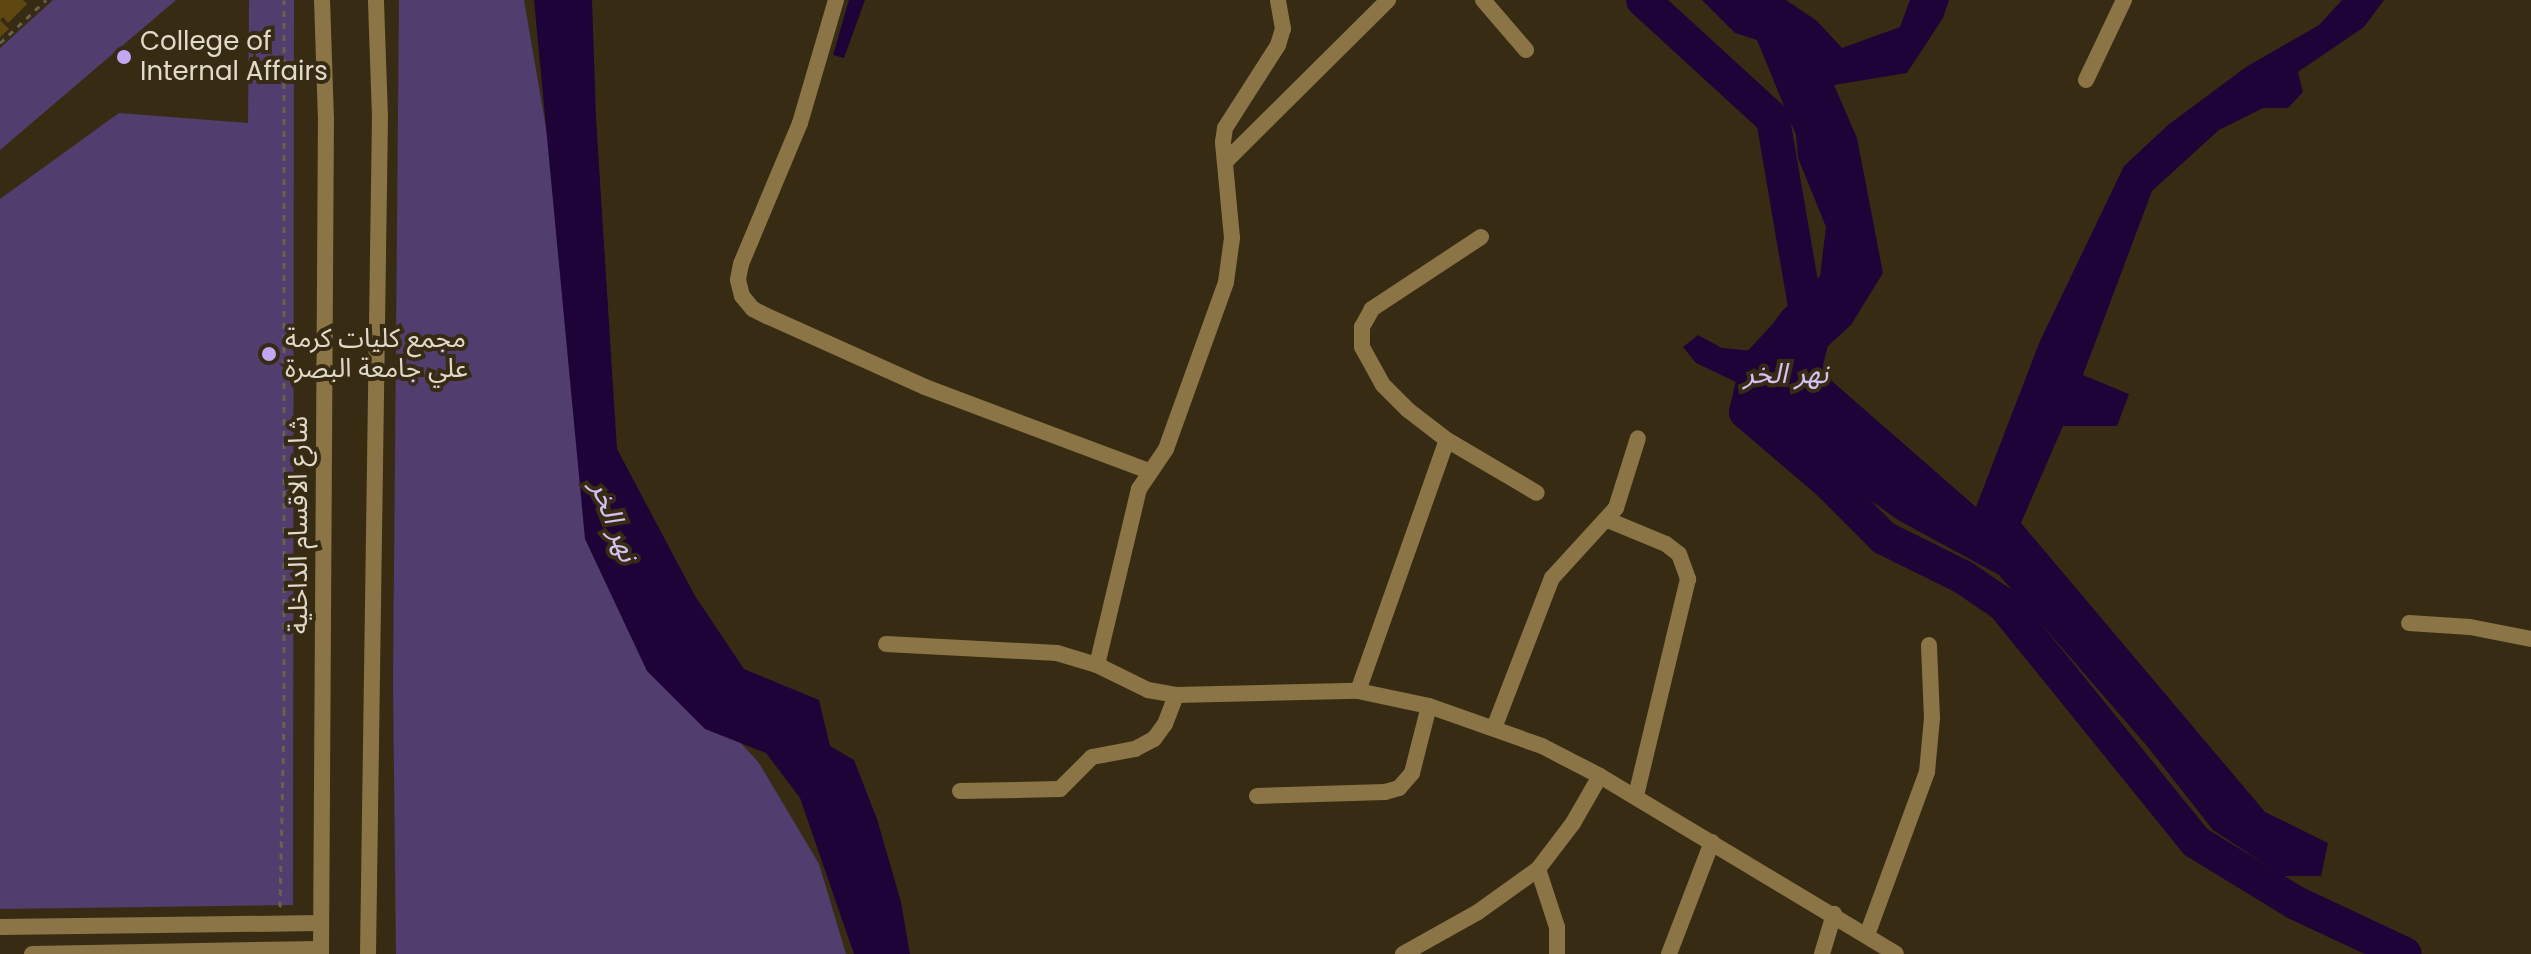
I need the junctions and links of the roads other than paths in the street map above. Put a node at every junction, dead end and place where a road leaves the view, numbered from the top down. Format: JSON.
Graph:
{"nodes":[{"id":1,"x":322,"y":0,"type":"edge"},
{"id":2,"x":376,"y":0,"type":"edge"},
{"id":3,"x":836,"y":0,"type":"edge"},
{"id":4,"x":1278,"y":0,"type":"edge"},
{"id":5,"x":1388,"y":0,"type":"edge"},
{"id":6,"x":1483,"y":0,"type":"edge"},
{"id":7,"x":2124,"y":0,"type":"edge"},
{"id":8,"x":1526,"y":50,"type":"dead end"},
{"id":9,"x":2086,"y":80,"type":"dead end"},
{"id":10,"x":1225,"y":162,"type":"junction"},
{"id":11,"x":1481,"y":237,"type":"dead end"},
{"id":12,"x":1638,"y":438,"type":"dead end"},
{"id":13,"x":1447,"y":440,"type":"junction"},
{"id":14,"x":1149,"y":471,"type":"junction"},
{"id":15,"x":1537,"y":493,"type":"dead end"},
{"id":16,"x":1608,"y":520,"type":"junction"},
{"id":17,"x":2409,"y":623,"type":"dead end"},
{"id":18,"x":2531,"y":639,"type":"edge"},
{"id":19,"x":886,"y":644,"type":"dead end"},
{"id":20,"x":1929,"y":645,"type":"dead end"},
{"id":21,"x":1097,"y":665,"type":"junction"},
{"id":22,"x":1358,"y":691,"type":"junction"},
{"id":23,"x":1176,"y":695,"type":"junction"},
{"id":24,"x":1429,"y":706,"type":"junction"},
{"id":25,"x":1494,"y":728,"type":"junction"},
{"id":26,"x":1600,"y":776,"type":"junction"},
{"id":27,"x":960,"y":791,"type":"dead end"},
{"id":28,"x":1257,"y":796,"type":"dead end"},
{"id":29,"x":1636,"y":796,"type":"junction"},
{"id":30,"x":1712,"y":842,"type":"junction"},
{"id":31,"x":1538,"y":869,"type":"junction"},
{"id":32,"x":1834,"y":914,"type":"junction"},
{"id":33,"x":320,"y":923,"type":"junction"},
{"id":34,"x":190,"y":925,"type":"junction"},
{"id":35,"x":0,"y":927,"type":"edge"},
{"id":36,"x":1867,"y":935,"type":"junction"},
{"id":37,"x":191,"y":952,"type":"edge"},
{"id":38,"x":321,"y":952,"type":"edge"},
{"id":39,"x":32,"y":954,"type":"edge"},
{"id":40,"x":368,"y":954,"type":"edge"},
{"id":41,"x":1403,"y":954,"type":"edge"},
{"id":42,"x":1557,"y":954,"type":"edge"},
{"id":43,"x":1669,"y":954,"type":"edge"},
{"id":44,"x":1822,"y":954,"type":"edge"},
{"id":45,"x":1896,"y":954,"type":"edge"}],
"edges":[{"from":1,"to":33,"type":"street","name":"شارع الاقسام الداخلية"},
{"from":2,"to":40,"type":"street"},
{"from":3,"to":14,"type":"street"},
{"from":4,"to":10,"type":"street"},
{"from":5,"to":10,"type":"street"},
{"from":6,"to":8,"type":"street"},
{"from":7,"to":9,"type":"street"},
{"from":10,"to":14,"type":"street"},
{"from":11,"to":13,"type":"street"},
{"from":12,"to":16,"type":"street"},
{"from":13,"to":15,"type":"street"},
{"from":13,"to":22,"type":"street"},
{"from":14,"to":21,"type":"street"},
{"from":16,"to":25,"type":"street"},
{"from":16,"to":29,"type":"street"},
{"from":17,"to":18,"type":"street"},
{"from":19,"to":21,"type":"street"},
{"from":20,"to":36,"type":"street"},
{"from":21,"to":23,"type":"street"},
{"from":22,"to":23,"type":"street"},
{"from":22,"to":24,"type":"street"},
{"from":23,"to":27,"type":"street"},
{"from":24,"to":25,"type":"street"},
{"from":24,"to":28,"type":"street"},
{"from":25,"to":26,"type":"street"},
{"from":26,"to":29,"type":"street"},
{"from":26,"to":31,"type":"street"},
{"from":29,"to":30,"type":"street"},
{"from":30,"to":32,"type":"street"},
{"from":30,"to":43,"type":"street"},
{"from":31,"to":41,"type":"street"},
{"from":31,"to":42,"type":"street"},
{"from":32,"to":36,"type":"street"},
{"from":32,"to":44,"type":"street"},
{"from":33,"to":34,"type":"street"},
{"from":33,"to":38,"type":"street","name":"شارع الاقسام الداخلية"},
{"from":34,"to":35,"type":"street"},
{"from":34,"to":37,"type":"street"},
{"from":36,"to":45,"type":"street"},
{"from":37,"to":38,"type":"street"},
{"from":37,"to":39,"type":"street"}]}
